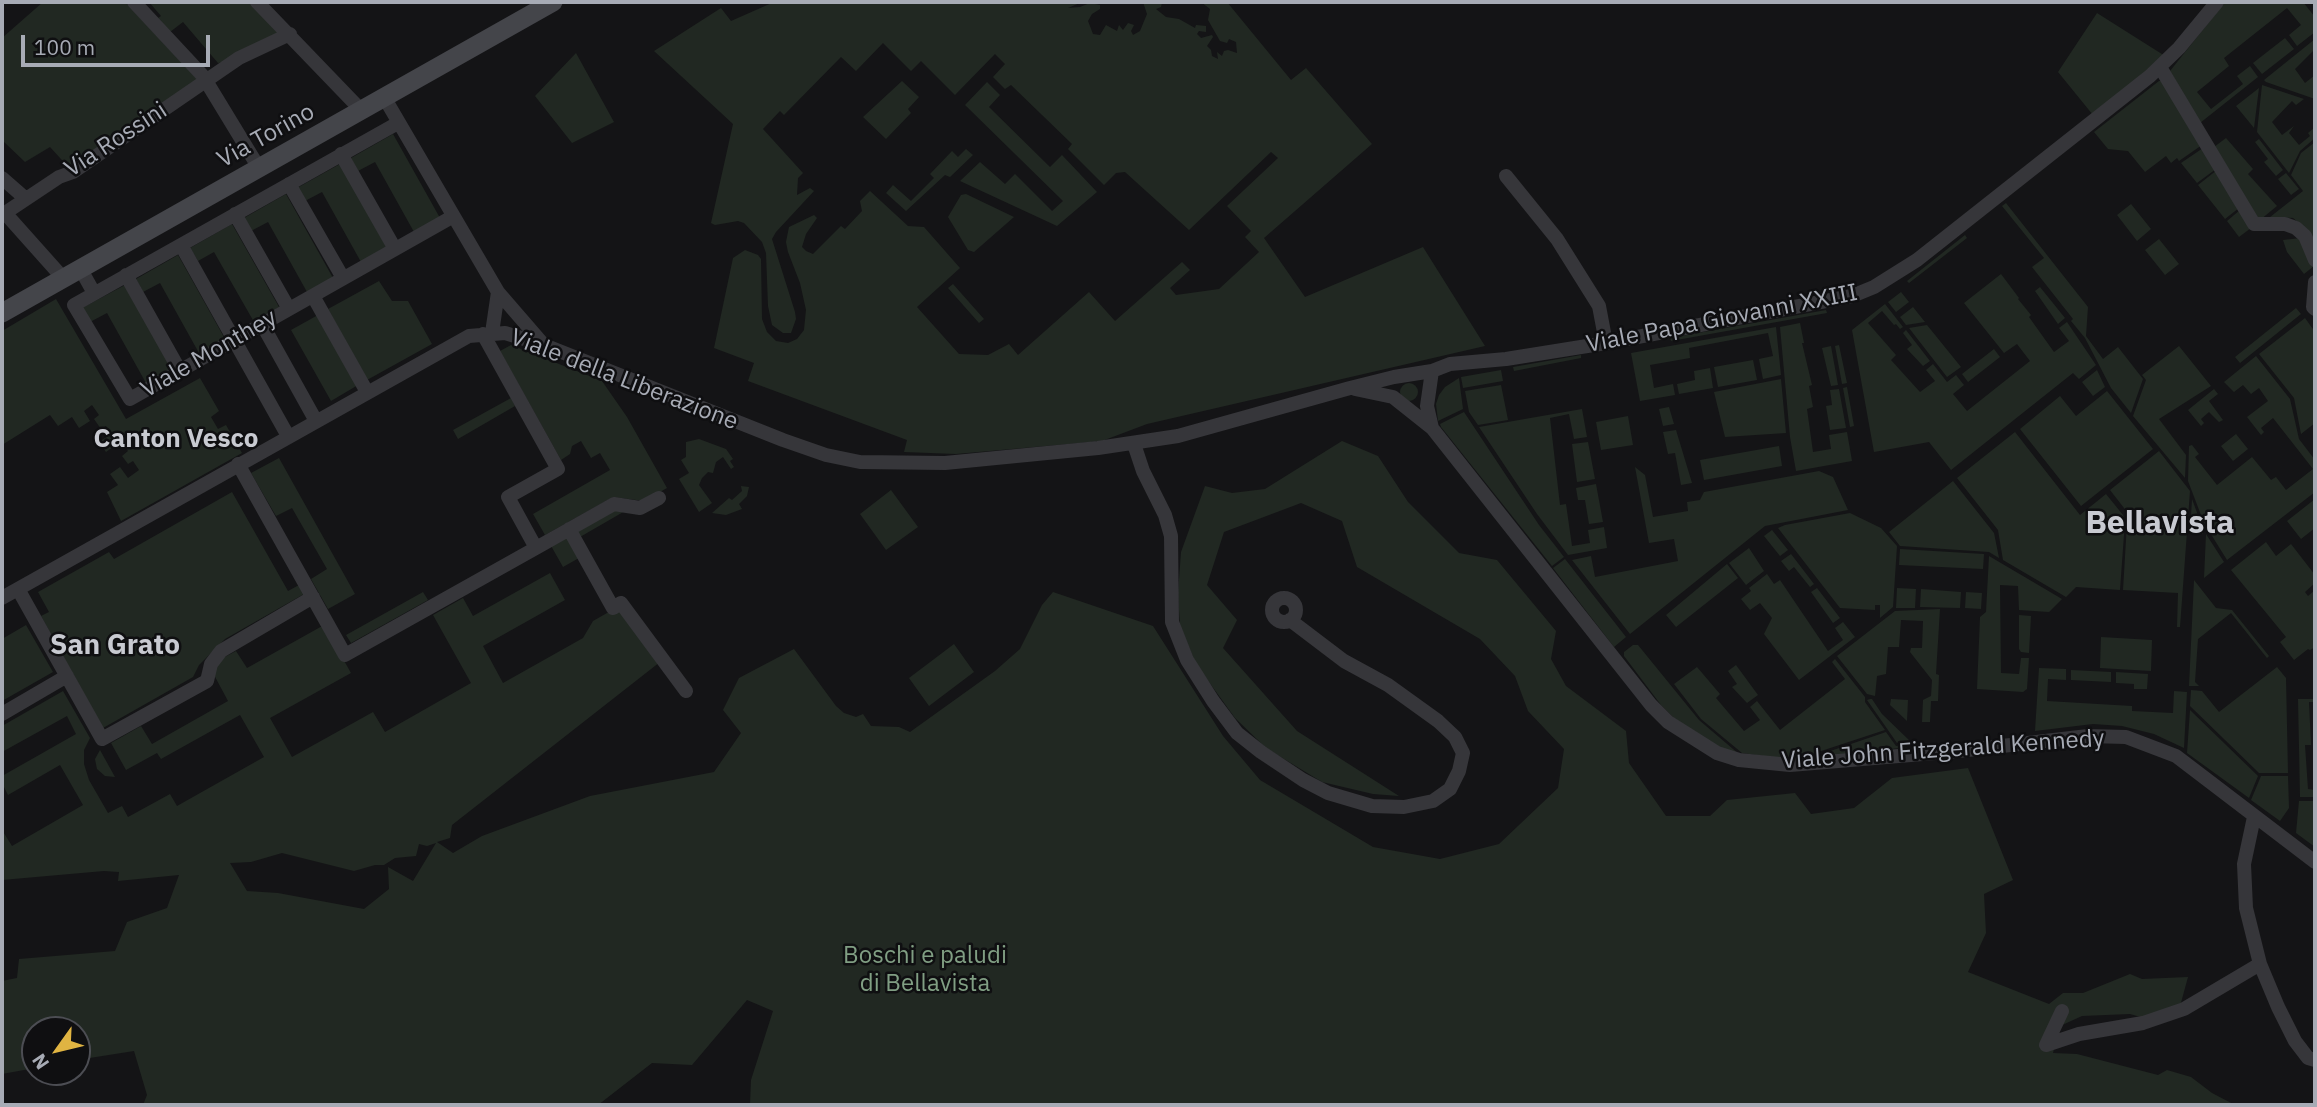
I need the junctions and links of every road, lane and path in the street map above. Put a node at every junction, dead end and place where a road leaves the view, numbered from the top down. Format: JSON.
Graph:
{"nodes":[{"id":1,"x":134,"y":2,"type":"edge"},
{"id":2,"x":257,"y":2,"type":"edge"},
{"id":3,"x":553,"y":2,"type":"edge"},
{"id":4,"x":2217,"y":2,"type":"edge"},
{"id":5,"x":290,"y":34,"type":"junction"},
{"id":6,"x":2160,"y":67,"type":"junction"},
{"id":7,"x":205,"y":80,"type":"junction"},
{"id":8,"x":384,"y":97,"type":"junction"},
{"id":9,"x":361,"y":110,"type":"junction"},
{"id":10,"x":398,"y":123,"type":"junction"},
{"id":11,"x":341,"y":154,"type":"junction"},
{"id":12,"x":258,"y":168,"type":"junction"},
{"id":13,"x":1506,"y":176,"type":"dead end"},
{"id":14,"x":2,"y":178,"type":"edge"},
{"id":15,"x":289,"y":184,"type":"junction"},
{"id":16,"x":26,"y":199,"type":"junction"},
{"id":17,"x":235,"y":214,"type":"junction"},
{"id":18,"x":452,"y":217,"type":"junction"},
{"id":19,"x":181,"y":245,"type":"junction"},
{"id":20,"x":395,"y":249,"type":"junction"},
{"id":21,"x":2315,"y":260,"type":"edge"},
{"id":22,"x":71,"y":273,"type":"junction"},
{"id":23,"x":126,"y":275,"type":"junction"},
{"id":24,"x":343,"y":278,"type":"junction"},
{"id":25,"x":2315,"y":282,"type":"edge"},
{"id":26,"x":498,"y":292,"type":"junction"},
{"id":27,"x":94,"y":293,"type":"junction"},
{"id":28,"x":313,"y":296,"type":"junction"},
{"id":29,"x":289,"y":309,"type":"junction"},
{"id":30,"x":2315,"y":309,"type":"edge"},
{"id":31,"x":2,"y":313,"type":"edge"},
{"id":32,"x":262,"y":324,"type":"junction"},
{"id":33,"x":487,"y":334,"type":"junction"},
{"id":34,"x":234,"y":340,"type":"junction"},
{"id":35,"x":1606,"y":343,"type":"junction"},
{"id":36,"x":544,"y":345,"type":"junction"},
{"id":37,"x":180,"y":371,"type":"junction"},
{"id":38,"x":1432,"y":371,"type":"junction"},
{"id":39,"x":1350,"y":388,"type":"junction"},
{"id":40,"x":367,"y":392,"type":"junction"},
{"id":41,"x":1298,"y":403,"type":"joint"},
{"id":42,"x":316,"y":421,"type":"junction"},
{"id":43,"x":1432,"y":428,"type":"junction"},
{"id":44,"x":288,"y":436,"type":"junction"},
{"id":45,"x":1134,"y":444,"type":"junction"},
{"id":46,"x":238,"y":464,"type":"junction"},
{"id":47,"x":659,"y":498,"type":"dead end"},
{"id":48,"x":569,"y":529,"type":"junction"},
{"id":49,"x":536,"y":548,"type":"junction"},
{"id":50,"x":7,"y":595,"type":"edge"},
{"id":51,"x":313,"y":597,"type":"junction"},
{"id":52,"x":1290,"y":620,"type":"dead end"},
{"id":53,"x":67,"y":676,"type":"junction"},
{"id":54,"x":686,"y":691,"type":"dead end"},
{"id":55,"x":2,"y":714,"type":"edge"},
{"id":56,"x":2254,"y":817,"type":"junction"},
{"id":57,"x":2315,"y":862,"type":"edge"},
{"id":58,"x":2260,"y":964,"type":"junction"},
{"id":59,"x":2062,"y":1011,"type":"dead end"},
{"id":60,"x":2315,"y":1060,"type":"edge"}],
"edges":[{"from":1,"to":7,"type":"street"},
{"from":2,"to":5,"type":"street"},
{"from":3,"to":8,"type":"street","name":"Via Torino"},
{"from":4,"to":6,"type":"street","name":"Viale Papa Giovanni XXIII"},
{"from":5,"to":7,"type":"street","name":"Via Rossini"},
{"from":5,"to":9,"type":"street"},
{"from":6,"to":21,"type":"street"},
{"from":6,"to":35,"type":"street","name":"Viale Papa Giovanni XXIII"},
{"from":7,"to":12,"type":"street"},
{"from":7,"to":16,"type":"street","name":"Via Rossini"},
{"from":8,"to":9,"type":"street","name":"Via Torino"},
{"from":8,"to":10,"type":"street"},
{"from":9,"to":12,"type":"street","name":"Via Torino"},
{"from":10,"to":11,"type":"street","name":"Viale Monthey"},
{"from":10,"to":18,"type":"street"},
{"from":11,"to":15,"type":"street","name":"Viale Monthey"},
{"from":11,"to":20,"type":"street"},
{"from":12,"to":22,"type":"street","name":"Via Torino"},
{"from":13,"to":35,"type":"street"},
{"from":14,"to":16,"type":"street"},
{"from":15,"to":17,"type":"street","name":"Viale Monthey"},
{"from":15,"to":24,"type":"street"},
{"from":16,"to":22,"type":"street"},
{"from":17,"to":19,"type":"street","name":"Viale Monthey"},
{"from":17,"to":29,"type":"street"},
{"from":18,"to":20,"type":"street","name":"Viale Monthey"},
{"from":18,"to":26,"type":"street"},
{"from":19,"to":23,"type":"street","name":"Viale Monthey"},
{"from":19,"to":34,"type":"street"},
{"from":20,"to":24,"type":"street","name":"Viale Monthey"},
{"from":22,"to":27,"type":"street"},
{"from":22,"to":31,"type":"street","name":"Via Torino"},
{"from":23,"to":27,"type":"street","name":"Viale Monthey"},
{"from":23,"to":37,"type":"street"},
{"from":24,"to":28,"type":"street","name":"Viale Monthey"},
{"from":25,"to":30,"type":"street"},
{"from":26,"to":33,"type":"street"},
{"from":26,"to":36,"type":"street"},
{"from":27,"to":37,"type":"street","name":"Viale Monthey"},
{"from":28,"to":29,"type":"street","name":"Viale Monthey"},
{"from":28,"to":40,"type":"street"},
{"from":29,"to":32,"type":"street","name":"Viale Monthey"},
{"from":32,"to":34,"type":"street","name":"Viale Monthey"},
{"from":32,"to":42,"type":"street"},
{"from":33,"to":36,"type":"street","name":"Viale della Liberazione"},
{"from":33,"to":40,"type":"street","name":"Viale della Liberazione"},
{"from":33,"to":49,"type":"street"},
{"from":34,"to":37,"type":"street","name":"Viale Monthey"},
{"from":34,"to":44,"type":"street"},
{"from":35,"to":38,"type":"street","name":"Viale Papa Giovanni XXIII"},
{"from":36,"to":45,"type":"street","name":"Viale della Liberazione"},
{"from":38,"to":39,"type":"street","name":"Viale Papa Giovanni XXIII"},
{"from":38,"to":43,"type":"street"},
{"from":39,"to":41,"type":"street","name":"Viale Papa Giovanni XXIII"},
{"from":39,"to":43,"type":"street","name":"Viale John Fitzgerald Kennedy"},
{"from":40,"to":42,"type":"street","name":"Viale della Liberazione"},
{"from":41,"to":45,"type":"street","name":"Viale della Liberazione"},
{"from":42,"to":44,"type":"street","name":"Viale della Liberazione"},
{"from":43,"to":56,"type":"street","name":"Viale John Fitzgerald Kennedy"},
{"from":44,"to":46,"type":"street","name":"Viale della Liberazione"},
{"from":45,"to":52,"type":"street"},
{"from":46,"to":50,"type":"street","name":"Viale della Liberazione"},
{"from":46,"to":51,"type":"street"},
{"from":47,"to":48,"type":"street"},
{"from":48,"to":49,"type":"street"},
{"from":48,"to":54,"type":"street"},
{"from":49,"to":51,"type":"street"},
{"from":50,"to":53,"type":"street"},
{"from":51,"to":53,"type":"street"},
{"from":53,"to":55,"type":"street"},
{"from":56,"to":57,"type":"street","name":"Viale John Fitzgerald Kennedy"},
{"from":56,"to":58,"type":"street"},
{"from":58,"to":59,"type":"street"},
{"from":58,"to":60,"type":"street"}]}
